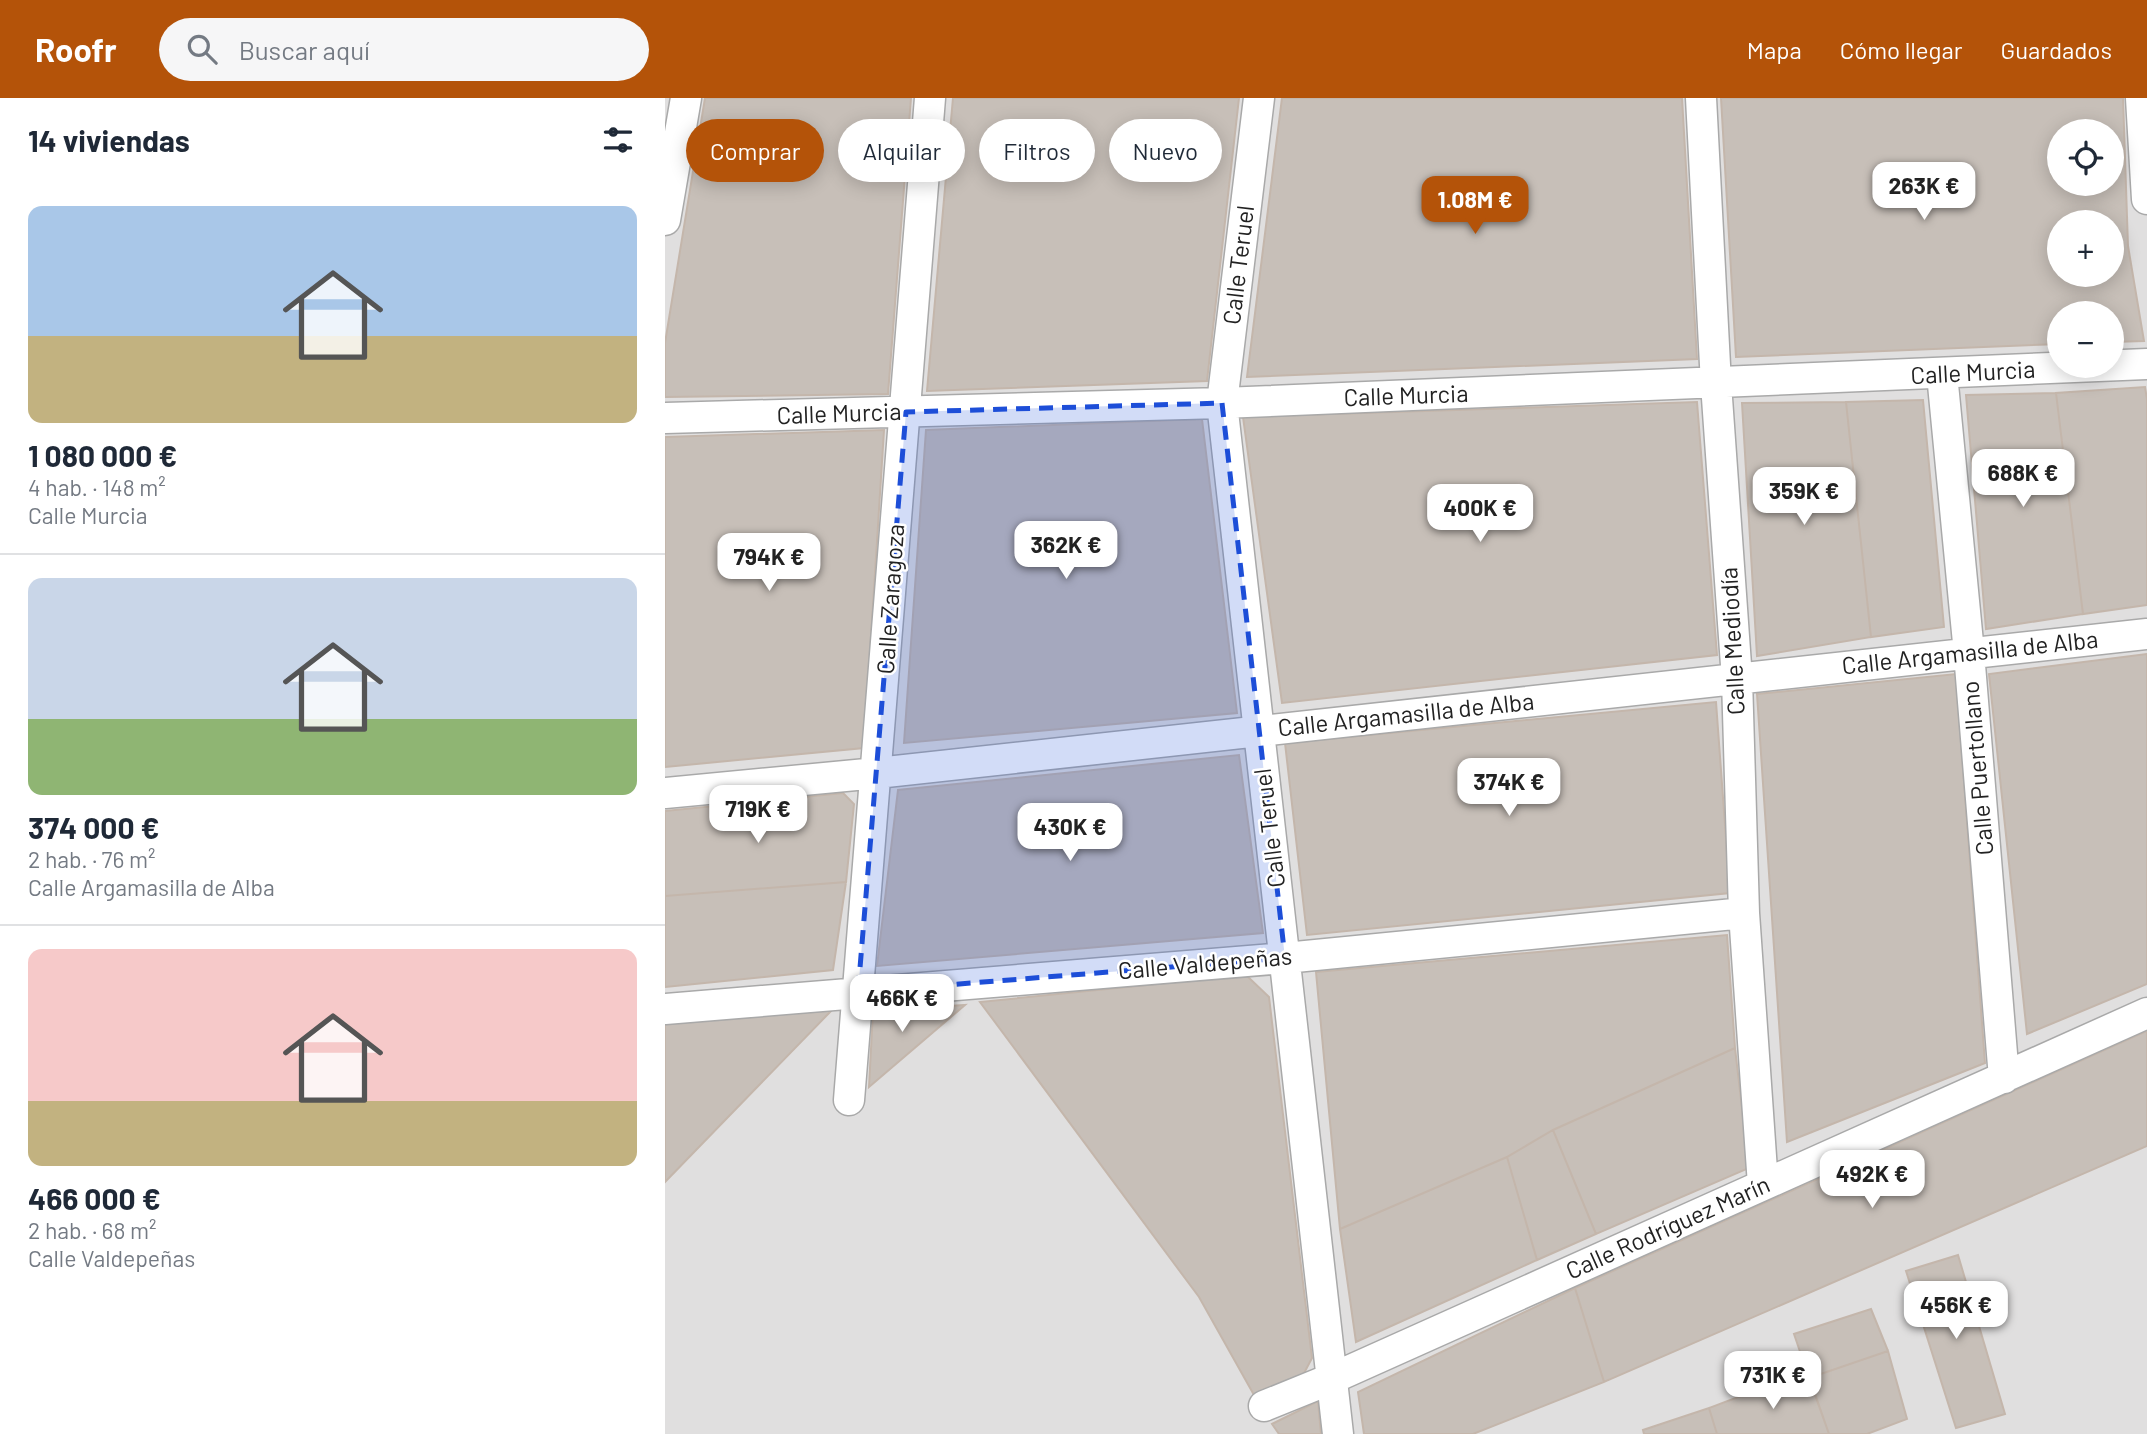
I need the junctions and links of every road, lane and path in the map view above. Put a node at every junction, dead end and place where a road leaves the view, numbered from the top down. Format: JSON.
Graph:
{"nodes":[{"id":1,"x":686,"y":98,"type":"edge"},
{"id":2,"x":930,"y":98,"type":"edge"},
{"id":3,"x":1259,"y":98,"type":"edge"},
{"id":4,"x":1701,"y":98,"type":"edge"},
{"id":5,"x":2141,"y":98,"type":"edge"},
{"id":6,"x":2147,"y":200,"type":"edge"},
{"id":7,"x":665,"y":220,"type":"edge"},
{"id":8,"x":2147,"y":364,"type":"edge"},
{"id":9,"x":1942,"y":374,"type":"junction"},
{"id":10,"x":1716,"y":384,"type":"junction"},
{"id":11,"x":1222,"y":403,"type":"junction"},
{"id":12,"x":906,"y":412,"type":"junction"},
{"id":13,"x":665,"y":418,"type":"edge"},
{"id":14,"x":2147,"y":634,"type":"edge"},
{"id":15,"x":1969,"y":653,"type":"junction"},
{"id":16,"x":1737,"y":679,"type":"junction"},
{"id":17,"x":1259,"y":731,"type":"junction"},
{"id":18,"x":877,"y":773,"type":"junction"},
{"id":19,"x":665,"y":793,"type":"edge"},
{"id":20,"x":1744,"y":913,"type":"junction"},
{"id":21,"x":1285,"y":958,"type":"junction"},
{"id":22,"x":859,"y":992,"type":"junction"},
{"id":23,"x":665,"y":1009,"type":"edge"},
{"id":24,"x":2147,"y":1013,"type":"edge"},
{"id":25,"x":2004,"y":1078,"type":"junction"},
{"id":26,"x":849,"y":1100,"type":"dead end"},
{"id":27,"x":1763,"y":1185,"type":"junction"},
{"id":28,"x":1333,"y":1378,"type":"junction"},
{"id":29,"x":1264,"y":1406,"type":"dead end"},
{"id":30,"x":1338,"y":1434,"type":"edge"}],
"edges":[{"from":1,"to":7,"type":"street"},
{"from":2,"to":12,"type":"street","name":"Calle Zaragoza"},
{"from":3,"to":11,"type":"street","name":"Calle Teruel"},
{"from":4,"to":10,"type":"street","name":"Calle Mediodía"},
{"from":5,"to":6,"type":"street"},
{"from":8,"to":9,"type":"street","name":"Calle Murcia"},
{"from":9,"to":10,"type":"street","name":"Calle Murcia"},
{"from":9,"to":15,"type":"street","name":"Calle Puertollano"},
{"from":10,"to":11,"type":"street","name":"Calle Murcia"},
{"from":10,"to":16,"type":"street","name":"Calle Mediodía"},
{"from":11,"to":12,"type":"street","name":"Calle Murcia"},
{"from":11,"to":17,"type":"street","name":"Calle Teruel"},
{"from":12,"to":13,"type":"street","name":"Calle Murcia"},
{"from":12,"to":18,"type":"street","name":"Calle Zaragoza"},
{"from":14,"to":15,"type":"street","name":"Calle Argamasilla de Alba"},
{"from":15,"to":16,"type":"street","name":"Calle Argamasilla de Alba"},
{"from":15,"to":25,"type":"street","name":"Calle Puertollano"},
{"from":16,"to":17,"type":"street","name":"Calle Argamasilla de Alba"},
{"from":16,"to":20,"type":"street","name":"Calle Mediodía"},
{"from":17,"to":18,"type":"street","name":"Calle Argamasilla de Alba"},
{"from":17,"to":21,"type":"street","name":"Calle Teruel"},
{"from":18,"to":19,"type":"street","name":"Calle Argamasilla de Alba"},
{"from":18,"to":22,"type":"street","name":"Calle Zaragoza"},
{"from":20,"to":21,"type":"street","name":"Calle Valdepeñas"},
{"from":20,"to":27,"type":"street","name":"Calle Mediodía"},
{"from":21,"to":22,"type":"street","name":"Calle Valdepeñas"},
{"from":21,"to":28,"type":"street","name":"Calle Teruel"},
{"from":22,"to":23,"type":"street","name":"Calle Valdepeñas"},
{"from":22,"to":26,"type":"street","name":"Calle Zaragoza"},
{"from":24,"to":25,"type":"street","name":"Calle Rodríguez Marín"},
{"from":25,"to":27,"type":"street","name":"Calle Rodríguez Marín"},
{"from":27,"to":28,"type":"street","name":"Calle Rodríguez Marín"},
{"from":28,"to":29,"type":"street","name":"Calle Rodríguez Marín"},
{"from":28,"to":30,"type":"street","name":"Calle Teruel"}]}
